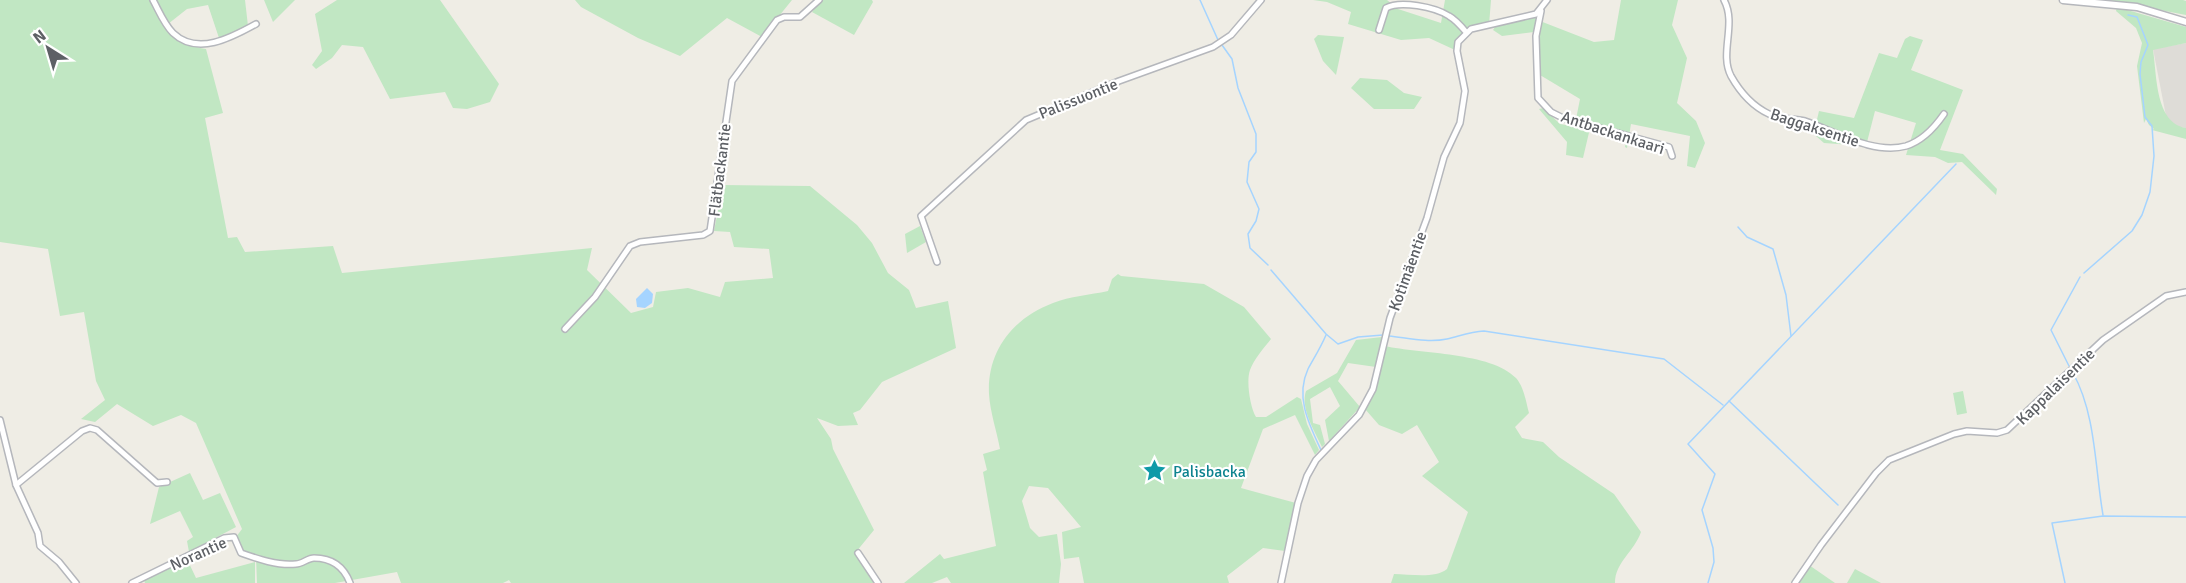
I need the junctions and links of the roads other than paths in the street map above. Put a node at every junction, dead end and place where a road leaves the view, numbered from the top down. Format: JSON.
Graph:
{"nodes":[{"id":1,"x":153,"y":0,"type":"edge"},
{"id":2,"x":819,"y":0,"type":"edge"},
{"id":3,"x":1261,"y":0,"type":"edge"},
{"id":4,"x":1547,"y":0,"type":"edge"},
{"id":5,"x":1724,"y":0,"type":"edge"},
{"id":6,"x":2063,"y":0,"type":"edge"},
{"id":7,"x":1542,"y":10,"type":"junction"},
{"id":8,"x":2186,"y":22,"type":"edge"},
{"id":9,"x":256,"y":24,"type":"dead end"},
{"id":10,"x":1378,"y":30,"type":"dead end"},
{"id":11,"x":1466,"y":32,"type":"junction"},
{"id":12,"x":1944,"y":114,"type":"dead end"},
{"id":13,"x":1672,"y":156,"type":"dead end"},
{"id":14,"x":937,"y":262,"type":"dead end"},
{"id":15,"x":2186,"y":292,"type":"edge"},
{"id":16,"x":565,"y":329,"type":"dead end"},
{"id":17,"x":0,"y":420,"type":"edge"},
{"id":18,"x":167,"y":482,"type":"dead end"},
{"id":19,"x":16,"y":485,"type":"junction"},
{"id":20,"x":858,"y":553,"type":"dead end"},
{"id":21,"x":76,"y":583,"type":"edge"},
{"id":22,"x":132,"y":583,"type":"edge"},
{"id":23,"x":350,"y":583,"type":"edge"},
{"id":24,"x":878,"y":583,"type":"edge"},
{"id":25,"x":1281,"y":583,"type":"edge"},
{"id":26,"x":1795,"y":583,"type":"edge"}],
"edges":[{"from":1,"to":9,"type":"street"},
{"from":2,"to":16,"type":"street","name":"Flätbackantie"},
{"from":3,"to":14,"type":"street","name":"Palissuontie"},
{"from":4,"to":7,"type":"street"},
{"from":5,"to":12,"type":"street","name":"Baggaksentie"},
{"from":6,"to":8,"type":"street"},
{"from":7,"to":11,"type":"street"},
{"from":7,"to":13,"type":"street","name":"Antbackankaari"},
{"from":10,"to":11,"type":"street"},
{"from":11,"to":25,"type":"street","name":"Kotimäentie"},
{"from":15,"to":26,"type":"street","name":"Kappalaisentie"},
{"from":17,"to":19,"type":"street"},
{"from":18,"to":19,"type":"street"},
{"from":19,"to":21,"type":"street"},
{"from":20,"to":24,"type":"street"},
{"from":22,"to":23,"type":"street","name":"Norantie"}]}
